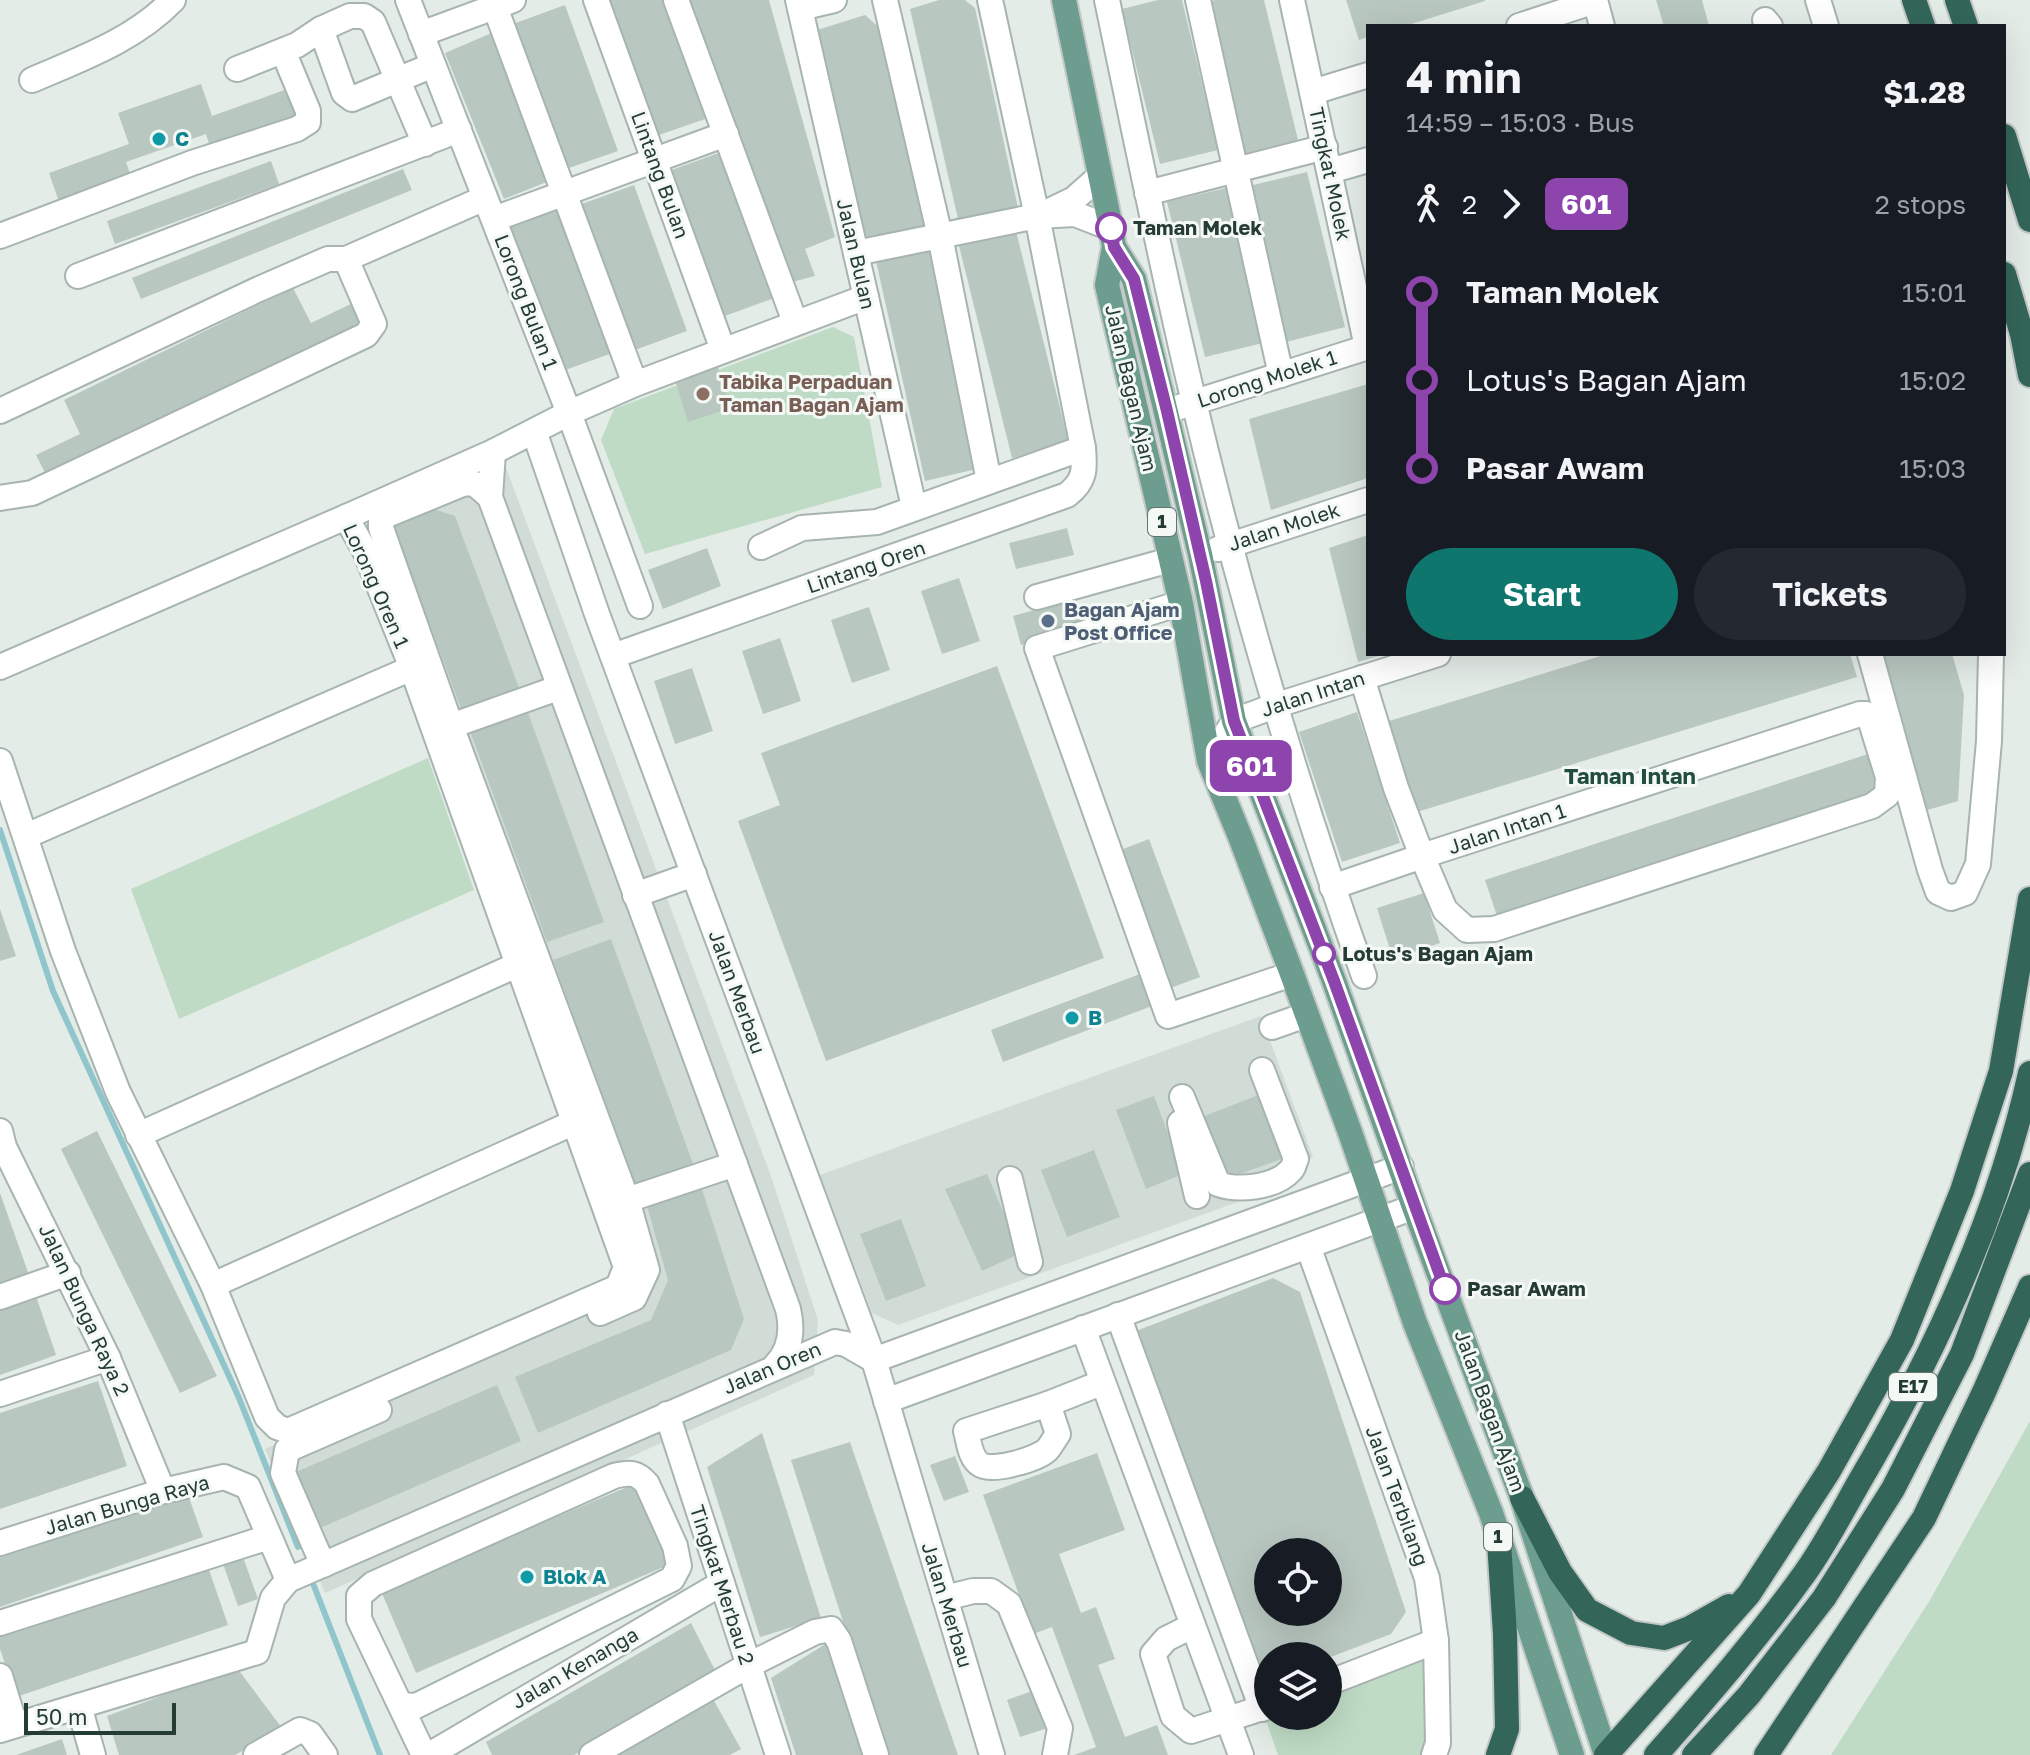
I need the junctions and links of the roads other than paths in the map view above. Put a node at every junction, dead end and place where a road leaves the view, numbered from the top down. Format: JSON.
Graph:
{"nodes":[{"id":1,"x":173,"y":0,"type":"edge"},
{"id":2,"x":408,"y":0,"type":"edge"},
{"id":3,"x":596,"y":0,"type":"edge"},
{"id":4,"x":676,"y":0,"type":"edge"},
{"id":5,"x":834,"y":0,"type":"edge"},
{"id":6,"x":885,"y":0,"type":"edge"},
{"id":7,"x":990,"y":0,"type":"edge"},
{"id":8,"x":1064,"y":0,"type":"edge"},
{"id":9,"x":1107,"y":0,"type":"edge"},
{"id":10,"x":1198,"y":0,"type":"edge"},
{"id":11,"x":1292,"y":0,"type":"edge"},
{"id":12,"x":1818,"y":0,"type":"edge"},
{"id":13,"x":1914,"y":0,"type":"edge"},
{"id":14,"x":1957,"y":0,"type":"edge"},
{"id":15,"x":1595,"y":1,"type":"edge"},
{"id":16,"x":504,"y":3,"type":"edge"},
{"id":17,"x":799,"y":4,"type":"edge"},
{"id":18,"x":1525,"y":24,"type":"edge"},
{"id":19,"x":1601,"y":24,"type":"edge"},
{"id":20,"x":1824,"y":24,"type":"edge"},
{"id":21,"x":1922,"y":24,"type":"edge"},
{"id":22,"x":1965,"y":24,"type":"edge"},
{"id":23,"x":321,"y":29,"type":"junction"},
{"id":24,"x":421,"y":34,"type":"junction"},
{"id":25,"x":283,"y":51,"type":"junction"},
{"id":26,"x":433,"y":65,"type":"junction"},
{"id":27,"x":237,"y":69,"type":"dead end"},
{"id":28,"x":1366,"y":76,"type":"edge"},
{"id":29,"x":32,"y":80,"type":"dead end"},
{"id":30,"x":397,"y":80,"type":"junction"},
{"id":31,"x":1313,"y":92,"type":"junction"},
{"id":32,"x":459,"y":130,"type":"junction"},
{"id":33,"x":726,"y":134,"type":"junction"},
{"id":34,"x":2006,"y":142,"type":"edge"},
{"id":35,"x":425,"y":144,"type":"junction"},
{"id":36,"x":1325,"y":147,"type":"junction"},
{"id":37,"x":655,"y":160,"type":"junction"},
{"id":38,"x":1366,"y":161,"type":"edge"},
{"id":39,"x":1235,"y":170,"type":"junction"},
{"id":40,"x":1330,"y":171,"type":"junction"},
{"id":41,"x":1100,"y":176,"type":"junction"},
{"id":42,"x":566,"y":193,"type":"junction"},
{"id":43,"x":1147,"y":193,"type":"junction"},
{"id":44,"x":489,"y":208,"type":"junction"},
{"id":45,"x":1037,"y":216,"type":"junction"},
{"id":46,"x":2030,"y":220,"type":"edge"},
{"id":47,"x":0,"y":236,"type":"edge"},
{"id":48,"x":940,"y":236,"type":"junction"},
{"id":49,"x":1112,"y":237,"type":"junction"},
{"id":50,"x":856,"y":253,"type":"junction"},
{"id":51,"x":346,"y":259,"type":"junction"},
{"id":52,"x":78,"y":276,"type":"dead end"},
{"id":53,"x":2006,"y":281,"type":"edge"},
{"id":54,"x":866,"y":297,"type":"junction"},
{"id":55,"x":795,"y":322,"type":"junction"},
{"id":56,"x":1366,"y":338,"type":"edge"},
{"id":57,"x":1366,"y":348,"type":"edge"},
{"id":58,"x":723,"y":350,"type":"junction"},
{"id":59,"x":1281,"y":375,"type":"junction"},
{"id":60,"x":2030,"y":375,"type":"edge"},
{"id":61,"x":635,"y":384,"type":"junction"},
{"id":62,"x":1194,"y":403,"type":"junction"},
{"id":63,"x":0,"y":411,"type":"edge"},
{"id":64,"x":1167,"y":411,"type":"junction"},
{"id":65,"x":569,"y":413,"type":"junction"},
{"id":66,"x":534,"y":431,"type":"junction"},
{"id":67,"x":1083,"y":448,"type":"junction"},
{"id":68,"x":493,"y":452,"type":"junction"},
{"id":69,"x":989,"y":481,"type":"junction"},
{"id":70,"x":490,"y":497,"type":"junction"},
{"id":71,"x":0,"y":498,"type":"edge"},
{"id":72,"x":1366,"y":501,"type":"edge"},
{"id":73,"x":914,"y":507,"type":"junction"},
{"id":74,"x":346,"y":517,"type":"junction"},
{"id":75,"x":1231,"y":545,"type":"junction"},
{"id":76,"x":761,"y":547,"type":"dead end"},
{"id":77,"x":1200,"y":554,"type":"junction"},
{"id":78,"x":1170,"y":560,"type":"junction"},
{"id":79,"x":1037,"y":597,"type":"dead end"},
{"id":80,"x":1181,"y":603,"type":"junction"},
{"id":81,"x":640,"y":606,"type":"dead end"},
{"id":82,"x":1254,"y":625,"type":"junction"},
{"id":83,"x":1218,"y":635,"type":"junction"},
{"id":84,"x":613,"y":656,"type":"junction"},
{"id":85,"x":1432,"y":656,"type":"edge"},
{"id":86,"x":1871,"y":656,"type":"edge"},
{"id":87,"x":1991,"y":656,"type":"edge"},
{"id":88,"x":0,"y":667,"type":"edge"},
{"id":89,"x":412,"y":668,"type":"junction"},
{"id":90,"x":1362,"y":678,"type":"junction"},
{"id":91,"x":558,"y":688,"type":"junction"},
{"id":92,"x":1277,"y":705,"type":"junction"},
{"id":93,"x":1234,"y":721,"type":"junction"},
{"id":94,"x":451,"y":726,"type":"junction"},
{"id":95,"x":0,"y":761,"type":"edge"},
{"id":96,"x":1209,"y":761,"type":"junction"},
{"id":97,"x":26,"y":836,"type":"junction"},
{"id":98,"x":1422,"y":856,"type":"junction"},
{"id":99,"x":694,"y":874,"type":"junction"},
{"id":100,"x":1332,"y":887,"type":"junction"},
{"id":101,"x":635,"y":895,"type":"junction"},
{"id":102,"x":2030,"y":899,"type":"edge"},
{"id":103,"x":519,"y":964,"type":"junction"},
{"id":104,"x":1292,"y":974,"type":"junction"},
{"id":105,"x":1364,"y":976,"type":"dead end"},
{"id":106,"x":1306,"y":1015,"type":"junction"},
{"id":107,"x":1272,"y":1027,"type":"dead end"},
{"id":108,"x":1262,"y":1070,"type":"dead end"},
{"id":109,"x":2030,"y":1073,"type":"edge"},
{"id":110,"x":575,"y":1122,"type":"junction"},
{"id":111,"x":138,"y":1135,"type":"junction"},
{"id":112,"x":1,"y":1142,"type":"edge"},
{"id":113,"x":735,"y":1164,"type":"junction"},
{"id":114,"x":1401,"y":1167,"type":"junction"},
{"id":115,"x":2030,"y":1174,"type":"edge"},
{"id":116,"x":1010,"y":1179,"type":"dead end"},
{"id":117,"x":1365,"y":1180,"type":"junction"},
{"id":118,"x":1197,"y":1196,"type":"dead end"},
{"id":119,"x":627,"y":1200,"type":"junction"},
{"id":120,"x":1414,"y":1207,"type":"junction"},
{"id":121,"x":1379,"y":1220,"type":"junction"},
{"id":122,"x":1308,"y":1246,"type":"junction"},
{"id":123,"x":1030,"y":1262,"type":"dead end"},
{"id":124,"x":68,"y":1273,"type":"junction"},
{"id":125,"x":213,"y":1285,"type":"junction"},
{"id":126,"x":2030,"y":1287,"type":"edge"},
{"id":127,"x":0,"y":1297,"type":"edge"},
{"id":128,"x":1021,"y":1306,"type":"junction"},
{"id":129,"x":1118,"y":1315,"type":"junction"},
{"id":130,"x":1083,"y":1328,"type":"junction"},
{"id":131,"x":1035,"y":1346,"type":"junction"},
{"id":132,"x":108,"y":1358,"type":"junction"},
{"id":133,"x":874,"y":1360,"type":"junction"},
{"id":134,"x":775,"y":1366,"type":"junction"},
{"id":135,"x":1101,"y":1383,"type":"junction"},
{"id":136,"x":0,"y":1394,"type":"edge"},
{"id":137,"x":886,"y":1401,"type":"junction"},
{"id":138,"x":1048,"y":1404,"type":"dead end"},
{"id":139,"x":667,"y":1414,"type":"junction"},
{"id":140,"x":163,"y":1491,"type":"junction"},
{"id":141,"x":1522,"y":1498,"type":"junction"},
{"id":142,"x":269,"y":1537,"type":"junction"},
{"id":143,"x":1499,"y":1542,"type":"junction"},
{"id":144,"x":0,"y":1543,"type":"edge"},
{"id":145,"x":323,"y":1565,"type":"junction"},
{"id":146,"x":288,"y":1580,"type":"junction"},
{"id":147,"x":722,"y":1583,"type":"junction"},
{"id":148,"x":1749,"y":1594,"type":"junction"},
{"id":149,"x":945,"y":1598,"type":"junction"},
{"id":150,"x":0,"y":1623,"type":"edge"},
{"id":151,"x":1192,"y":1626,"type":"junction"},
{"id":152,"x":1436,"y":1641,"type":"junction"},
{"id":153,"x":749,"y":1665,"type":"junction"},
{"id":154,"x":0,"y":1676,"type":"edge"},
{"id":155,"x":1342,"y":1678,"type":"edge"},
{"id":156,"x":1254,"y":1679,"type":"edge"},
{"id":157,"x":1668,"y":1687,"type":"junction"},
{"id":158,"x":1803,"y":1699,"type":"junction"},
{"id":159,"x":400,"y":1705,"type":"junction"},
{"id":160,"x":79,"y":1706,"type":"junction"},
{"id":161,"x":1254,"y":1712,"type":"edge"},
{"id":162,"x":1228,"y":1721,"type":"junction"},
{"id":163,"x":7,"y":1727,"type":"edge"},
{"id":164,"x":459,"y":1747,"type":"edge"},
{"id":165,"x":773,"y":1753,"type":"edge"},
{"id":166,"x":93,"y":1755,"type":"edge"},
{"id":167,"x":256,"y":1755,"type":"edge"},
{"id":168,"x":325,"y":1755,"type":"edge"},
{"id":169,"x":426,"y":1755,"type":"edge"},
{"id":170,"x":592,"y":1755,"type":"edge"},
{"id":171,"x":876,"y":1755,"type":"edge"},
{"id":172,"x":992,"y":1755,"type":"edge"},
{"id":173,"x":1055,"y":1755,"type":"edge"},
{"id":174,"x":1241,"y":1755,"type":"edge"},
{"id":175,"x":1434,"y":1755,"type":"edge"},
{"id":176,"x":1498,"y":1755,"type":"edge"},
{"id":177,"x":1572,"y":1755,"type":"edge"},
{"id":178,"x":1606,"y":1755,"type":"edge"},
{"id":179,"x":1654,"y":1755,"type":"edge"},
{"id":180,"x":1694,"y":1755,"type":"edge"},
{"id":181,"x":1748,"y":1755,"type":"edge"},
{"id":182,"x":1766,"y":1755,"type":"edge"}],
"edges":[{"from":1,"to":29,"type":"street"},
{"from":2,"to":24,"type":"street","name":"Lorong Bulan 1"},
{"from":3,"to":37,"type":"street","name":"Lintang Bulan"},
{"from":4,"to":33,"type":"street"},
{"from":5,"to":17,"type":"street"},
{"from":6,"to":48,"type":"street"},
{"from":7,"to":45,"type":"street","name":"Lintang Oren"},
{"from":8,"to":41,"type":"main road","name":"Jalan Bagan Ajam","number":"1"},
{"from":9,"to":43,"type":"street"},
{"from":10,"to":39,"type":"street"},
{"from":11,"to":31,"type":"street","name":"Tingkat Molek"},
{"from":12,"to":20,"type":"street"},
{"from":13,"to":21,"type":"highway"},
{"from":14,"to":22,"type":"highway"},
{"from":15,"to":18,"type":"street"},
{"from":15,"to":19,"type":"street"},
{"from":16,"to":24,"type":"street"},
{"from":16,"to":42,"type":"street"},
{"from":17,"to":50,"type":"street","name":"Jalan Bulan"},
{"from":23,"to":25,"type":"street"},
{"from":23,"to":30,"type":"street"},
{"from":23,"to":30,"type":"street"},
{"from":24,"to":26,"type":"street","name":"Lorong Bulan 1"},
{"from":25,"to":27,"type":"street"},
{"from":25,"to":47,"type":"street"},
{"from":26,"to":30,"type":"street"},
{"from":26,"to":32,"type":"street","name":"Lorong Bulan 1"},
{"from":28,"to":31,"type":"street"},
{"from":30,"to":35,"type":"street"},
{"from":31,"to":36,"type":"street","name":"Tingkat Molek"},
{"from":32,"to":35,"type":"street"},
{"from":32,"to":44,"type":"street","name":"Lorong Bulan 1"},
{"from":33,"to":37,"type":"street"},
{"from":33,"to":55,"type":"street"},
{"from":34,"to":46,"type":"highway"},
{"from":35,"to":52,"type":"street"},
{"from":36,"to":39,"type":"street"},
{"from":36,"to":40,"type":"street","name":"Tingkat Molek"},
{"from":37,"to":42,"type":"street"},
{"from":37,"to":58,"type":"street","name":"Lintang Bulan"},
{"from":38,"to":40,"type":"street"},
{"from":39,"to":43,"type":"street"},
{"from":39,"to":59,"type":"street"},
{"from":40,"to":56,"type":"street","name":"Tingkat Molek"},
{"from":41,"to":45,"type":"street"},
{"from":41,"to":49,"type":"main road","name":"Jalan Bagan Ajam","number":"1"},
{"from":42,"to":44,"type":"street"},
{"from":42,"to":61,"type":"street"},
{"from":43,"to":62,"type":"street"},
{"from":44,"to":51,"type":"street"},
{"from":44,"to":65,"type":"street","name":"Lorong Bulan 1"},
{"from":45,"to":48,"type":"street"},
{"from":45,"to":49,"type":"street"},
{"from":45,"to":67,"type":"street","name":"Lintang Oren"},
{"from":48,"to":50,"type":"street"},
{"from":48,"to":69,"type":"street"},
{"from":49,"to":64,"type":"main road","name":"Jalan Bagan Ajam","number":"1"},
{"from":49,"to":78,"type":"main road","name":"Jalan Bagan Ajam","number":"1"},
{"from":50,"to":54,"type":"street","name":"Jalan Bulan"},
{"from":51,"to":63,"type":"street"},
{"from":51,"to":71,"type":"street"},
{"from":53,"to":60,"type":"highway"},
{"from":54,"to":55,"type":"street"},
{"from":54,"to":73,"type":"street","name":"Jalan Bulan"},
{"from":55,"to":58,"type":"street"},
{"from":57,"to":59,"type":"street","name":"Lorong Molek 1"},
{"from":58,"to":61,"type":"street"},
{"from":59,"to":62,"type":"street","name":"Lorong Molek 1"},
{"from":61,"to":65,"type":"street"},
{"from":62,"to":64,"type":"street","name":"Lorong Molek 1"},
{"from":62,"to":75,"type":"street"},
{"from":64,"to":77,"type":"main road","name":"Jalan Bagan Ajam","number":"1"},
{"from":65,"to":66,"type":"street"},
{"from":65,"to":81,"type":"street","name":"Lorong Bulan 1"},
{"from":66,"to":68,"type":"street"},
{"from":66,"to":84,"type":"street","name":"Jalan Merbau"},
{"from":67,"to":69,"type":"street"},
{"from":67,"to":84,"type":"street","name":"Lintang Oren"},
{"from":68,"to":70,"type":"street"},
{"from":68,"to":74,"type":"street"},
{"from":69,"to":73,"type":"street"},
{"from":70,"to":91,"type":"street"},
{"from":70,"to":94,"type":"street"},
{"from":72,"to":75,"type":"street","name":"Jalan Molek"},
{"from":73,"to":76,"type":"street"},
{"from":74,"to":88,"type":"street","name":"Lorong Oren 1"},
{"from":74,"to":89,"type":"street","name":"Lorong Oren 1"},
{"from":75,"to":77,"type":"street","name":"Jalan Molek"},
{"from":75,"to":82,"type":"street"},
{"from":77,"to":83,"type":"main road","name":"Jalan Bagan Ajam","number":"1"},
{"from":78,"to":79,"type":"street"},
{"from":78,"to":80,"type":"main road","name":"Jalan Bagan Ajam","number":"1"},
{"from":80,"to":96,"type":"main road","name":"Jalan Bagan Ajam","number":"1"},
{"from":80,"to":104,"type":"street"},
{"from":82,"to":83,"type":"street"},
{"from":82,"to":92,"type":"street"},
{"from":83,"to":93,"type":"main road","name":"Jalan Bagan Ajam","number":"1"},
{"from":84,"to":99,"type":"street","name":"Jalan Merbau"},
{"from":85,"to":90,"type":"street","name":"Jalan Intan"},
{"from":86,"to":87,"type":"street"},
{"from":89,"to":97,"type":"street"},
{"from":89,"to":103,"type":"street","name":"Lorong Oren 1"},
{"from":90,"to":92,"type":"street","name":"Jalan Intan"},
{"from":90,"to":98,"type":"street"},
{"from":91,"to":94,"type":"street"},
{"from":91,"to":101,"type":"street"},
{"from":92,"to":93,"type":"street","name":"Jalan Intan"},
{"from":92,"to":100,"type":"street"},
{"from":93,"to":96,"type":"street","name":"Jalan Intan"},
{"from":93,"to":114,"type":"main road","name":"Jalan Bagan Ajam","number":"1"},
{"from":94,"to":119,"type":"street"},
{"from":95,"to":97,"type":"street"},
{"from":96,"to":104,"type":"main road","name":"Jalan Bagan Ajam","number":"1"},
{"from":97,"to":111,"type":"street"},
{"from":98,"to":98,"type":"street","name":"Jalan Intan 1"},
{"from":98,"to":100,"type":"street","name":"Jalan Intan 1"},
{"from":99,"to":101,"type":"street"},
{"from":99,"to":133,"type":"street","name":"Jalan Merbau"},
{"from":100,"to":105,"type":"street"},
{"from":101,"to":113,"type":"street"},
{"from":102,"to":148,"type":"highway"},
{"from":103,"to":110,"type":"street","name":"Lorong Oren 1"},
{"from":103,"to":111,"type":"street"},
{"from":104,"to":106,"type":"main road","name":"Jalan Bagan Ajam","number":"1"},
{"from":106,"to":107,"type":"street"},
{"from":106,"to":117,"type":"main road","name":"Jalan Bagan Ajam","number":"1"},
{"from":108,"to":118,"type":"street"},
{"from":109,"to":179,"type":"highway","number":"E17"},
{"from":110,"to":125,"type":"street"},
{"from":110,"to":125,"type":"street","name":"Lorong Oren 1"},
{"from":111,"to":125,"type":"street"},
{"from":112,"to":124,"type":"street","name":"Jalan Bunga Raya 2"},
{"from":113,"to":119,"type":"street"},
{"from":113,"to":134,"type":"street"},
{"from":114,"to":117,"type":"street"},
{"from":114,"to":120,"type":"main road","name":"Jalan Bagan Ajam","number":"1"},
{"from":115,"to":180,"type":"highway","number":"E17"},
{"from":116,"to":123,"type":"street"},
{"from":117,"to":121,"type":"main road","name":"Jalan Bagan Ajam","number":"1"},
{"from":117,"to":128,"type":"street"},
{"from":119,"to":145,"type":"street"},
{"from":120,"to":121,"type":"street"},
{"from":120,"to":141,"type":"main road","name":"Jalan Bagan Ajam","number":"1"},
{"from":121,"to":122,"type":"street"},
{"from":121,"to":143,"type":"main road","name":"Jalan Bagan Ajam","number":"1"},
{"from":122,"to":129,"type":"street"},
{"from":122,"to":152,"type":"street","name":"Jalan Terbilang"},
{"from":124,"to":127,"type":"street"},
{"from":124,"to":132,"type":"street","name":"Jalan Bunga Raya 2"},
{"from":126,"to":158,"type":"highway"},
{"from":128,"to":131,"type":"street"},
{"from":128,"to":133,"type":"street"},
{"from":129,"to":130,"type":"street"},
{"from":129,"to":156,"type":"street"},
{"from":130,"to":131,"type":"street"},
{"from":130,"to":135,"type":"street"},
{"from":131,"to":137,"type":"street"},
{"from":132,"to":136,"type":"street"},
{"from":132,"to":140,"type":"street","name":"Jalan Bunga Raya 2"},
{"from":133,"to":134,"type":"street","name":"Jalan Oren"},
{"from":133,"to":137,"type":"street","name":"Jalan Merbau"},
{"from":134,"to":139,"type":"street","name":"Jalan Oren"},
{"from":135,"to":138,"type":"street"},
{"from":135,"to":151,"type":"street"},
{"from":137,"to":149,"type":"street","name":"Jalan Merbau"},
{"from":139,"to":145,"type":"street","name":"Jalan Oren"},
{"from":139,"to":147,"type":"street","name":"Tingkat Merbau 2"},
{"from":140,"to":142,"type":"street","name":"Jalan Bunga Raya"},
{"from":140,"to":144,"type":"street","name":"Jalan Bunga Raya"},
{"from":141,"to":148,"type":"highway"},
{"from":141,"to":178,"type":"main road","name":"Jalan Bagan Ajam","number":"1"},
{"from":142,"to":146,"type":"street","name":"Jalan Bunga Raya"},
{"from":142,"to":150,"type":"street"},
{"from":143,"to":176,"type":"highway"},
{"from":143,"to":177,"type":"main road","name":"Jalan Bagan Ajam","number":"1"},
{"from":145,"to":146,"type":"street","name":"Jalan Oren"},
{"from":146,"to":160,"type":"street"},
{"from":147,"to":153,"type":"street","name":"Tingkat Merbau 2"},
{"from":147,"to":164,"type":"street","name":"Jalan Kenanga"},
{"from":148,"to":157,"type":"highway"},
{"from":149,"to":172,"type":"street","name":"Jalan Merbau"},
{"from":149,"to":173,"type":"street"},
{"from":151,"to":162,"type":"street"},
{"from":151,"to":162,"type":"street"},
{"from":152,"to":155,"type":"street"},
{"from":152,"to":175,"type":"street","name":"Jalan Terbilang"},
{"from":153,"to":165,"type":"street","name":"Tingkat Merbau 2"},
{"from":153,"to":170,"type":"street"},
{"from":153,"to":171,"type":"street"},
{"from":154,"to":163,"type":"street"},
{"from":157,"to":178,"type":"highway"},
{"from":157,"to":179,"type":"highway"},
{"from":158,"to":181,"type":"highway"},
{"from":158,"to":182,"type":"highway"},
{"from":159,"to":159,"type":"street"},
{"from":159,"to":169,"type":"street"},
{"from":160,"to":163,"type":"street"},
{"from":160,"to":166,"type":"street"},
{"from":161,"to":162,"type":"street"},
{"from":162,"to":174,"type":"street"},
{"from":164,"to":169,"type":"street","name":"Jalan Kenanga"},
{"from":167,"to":168,"type":"street"}]}
